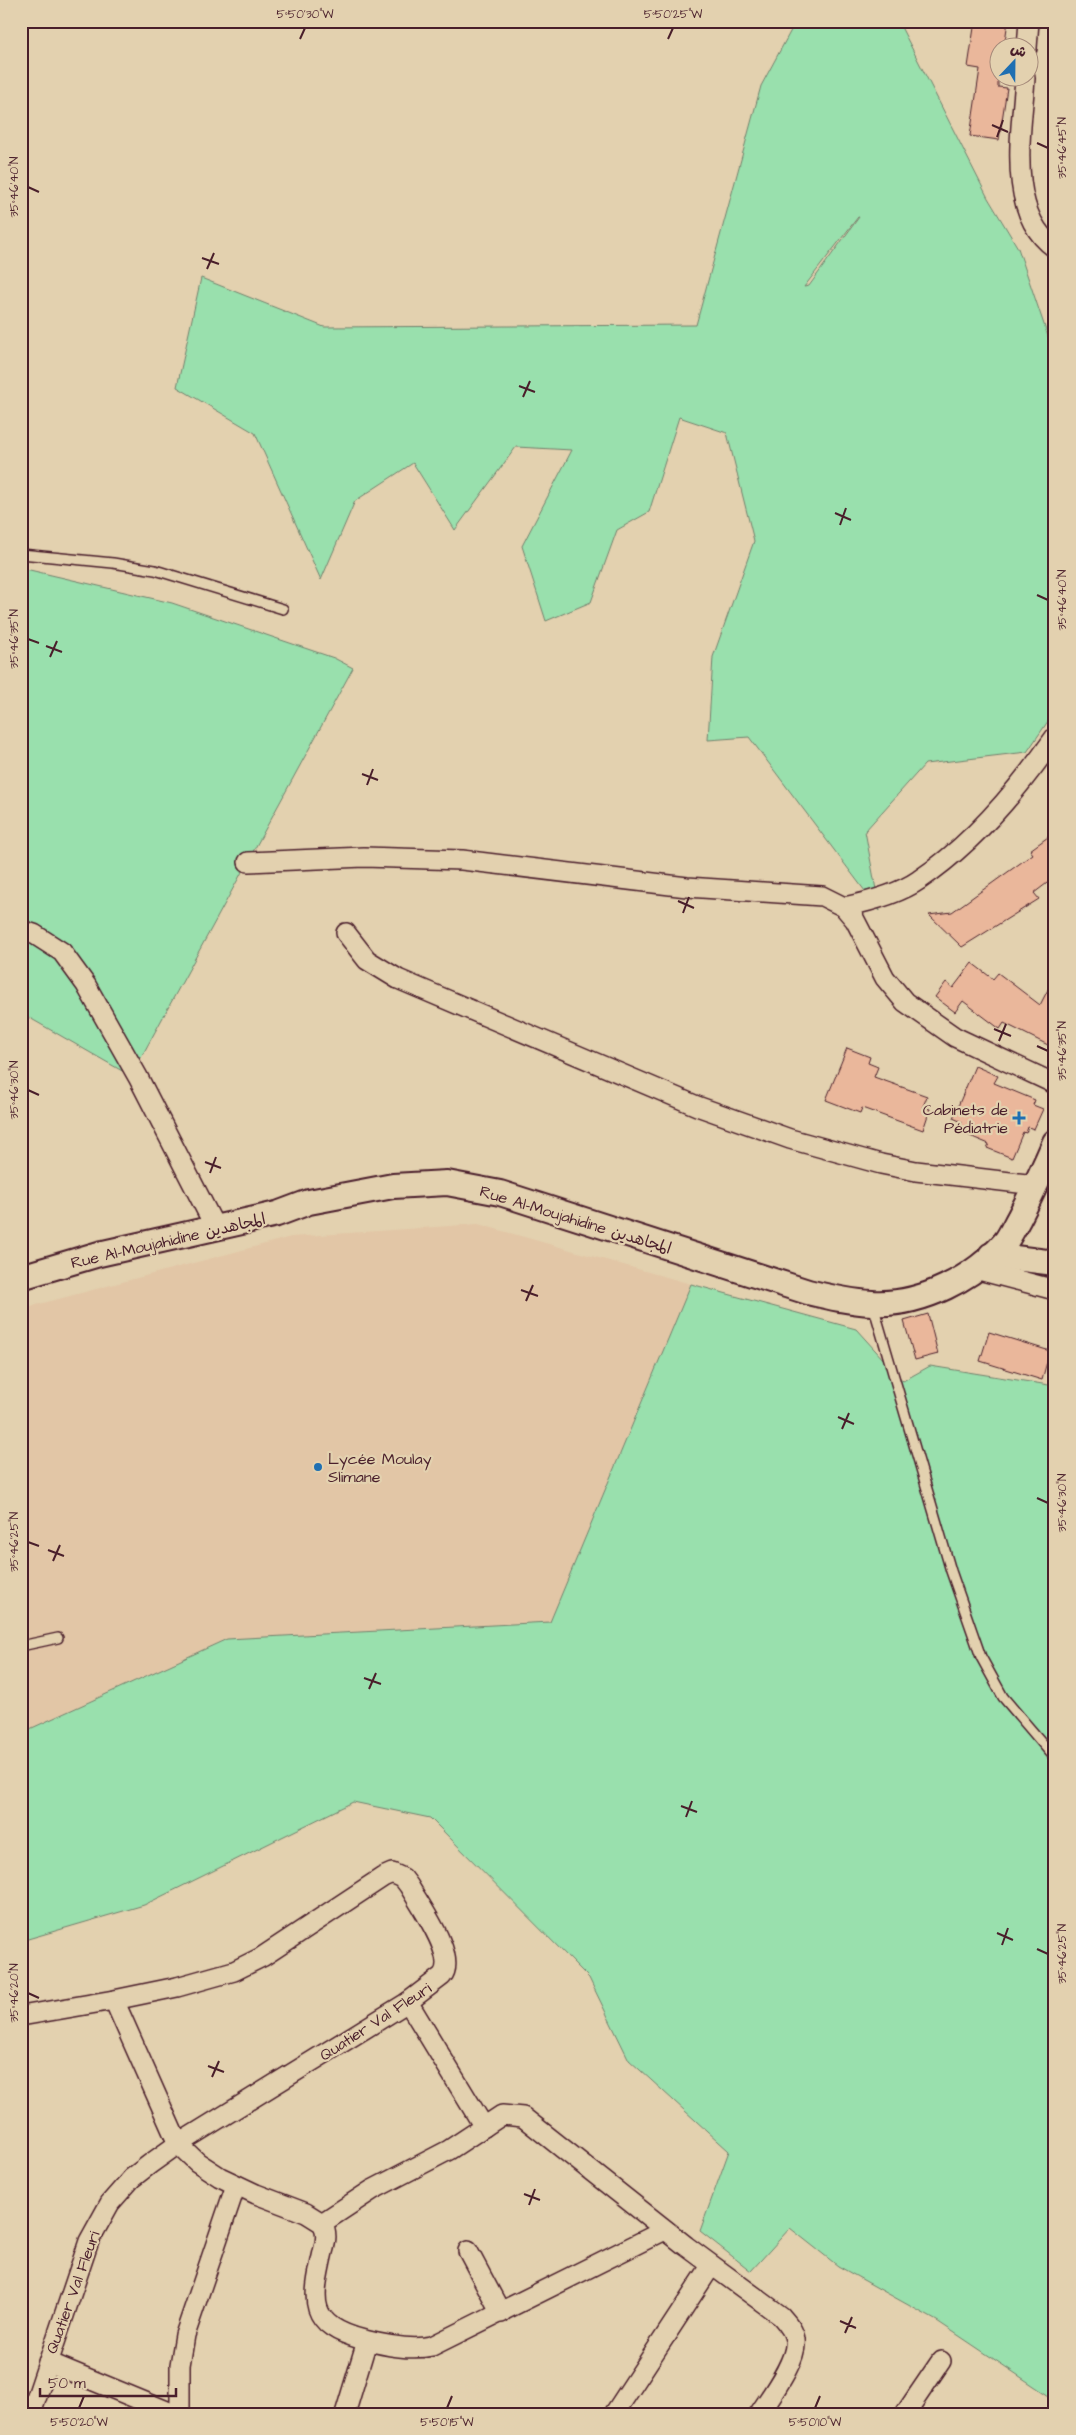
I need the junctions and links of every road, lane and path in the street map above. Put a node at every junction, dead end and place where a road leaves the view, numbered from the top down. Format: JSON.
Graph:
{"nodes":[{"id":1,"x":1029,"y":21,"type":"edge"},
{"id":2,"x":1028,"y":38,"type":"edge"},
{"id":3,"x":1024,"y":88,"type":"edge"},
{"id":4,"x":1055,"y":248,"type":"edge"},
{"id":5,"x":21,"y":554,"type":"edge"},
{"id":6,"x":283,"y":609,"type":"dead end"},
{"id":7,"x":1055,"y":737,"type":"edge"},
{"id":8,"x":248,"y":862,"type":"dead end"},
{"id":9,"x":844,"y":906,"type":"junction"},
{"id":10,"x":21,"y":930,"type":"edge"},
{"id":11,"x":346,"y":933,"type":"dead end"},
{"id":12,"x":1055,"y":1084,"type":"edge"},
{"id":13,"x":1055,"y":1142,"type":"edge"},
{"id":14,"x":1036,"y":1185,"type":"junction"},
{"id":15,"x":216,"y":1229,"type":"junction"},
{"id":16,"x":983,"y":1262,"type":"junction"},
{"id":17,"x":1055,"y":1263,"type":"edge"},
{"id":18,"x":21,"y":1277,"type":"edge"},
{"id":19,"x":1055,"y":1290,"type":"edge"},
{"id":20,"x":872,"y":1303,"type":"junction"},
{"id":21,"x":58,"y":1638,"type":"dead end"},
{"id":22,"x":21,"y":1646,"type":"edge"},
{"id":23,"x":1055,"y":1758,"type":"edge"},
{"id":24,"x":114,"y":2000,"type":"junction"},
{"id":25,"x":408,"y":2002,"type":"junction"},
{"id":26,"x":21,"y":2016,"type":"edge"},
{"id":27,"x":484,"y":2126,"type":"junction"},
{"id":28,"x":178,"y":2144,"type":"junction"},
{"id":29,"x":236,"y":2186,"type":"junction"},
{"id":30,"x":322,"y":2223,"type":"junction"},
{"id":31,"x":665,"y":2230,"type":"junction"},
{"id":32,"x":468,"y":2251,"type":"dead end"},
{"id":33,"x":711,"y":2266,"type":"junction"},
{"id":34,"x":501,"y":2313,"type":"junction"},
{"id":35,"x":367,"y":2341,"type":"junction"},
{"id":36,"x":941,"y":2361,"type":"dead end"},
{"id":37,"x":48,"y":2362,"type":"junction"},
{"id":38,"x":31,"y":2414,"type":"edge"},
{"id":39,"x":174,"y":2414,"type":"edge"},
{"id":40,"x":180,"y":2414,"type":"edge"},
{"id":41,"x":344,"y":2414,"type":"edge"},
{"id":42,"x":614,"y":2414,"type":"edge"},
{"id":43,"x":759,"y":2414,"type":"edge"},
{"id":44,"x":905,"y":2414,"type":"edge"}],
"edges":[{"from":1,"to":2,"type":"street"},
{"from":3,"to":4,"type":"street"},
{"from":5,"to":6,"type":"lane"},
{"from":7,"to":9,"type":"street"},
{"from":8,"to":9,"type":"street"},
{"from":9,"to":12,"type":"street"},
{"from":10,"to":15,"type":"street"},
{"from":11,"to":14,"type":"street"},
{"from":13,"to":14,"type":"street","name":"Rue Al-Moujahidine المجاهدين"},
{"from":14,"to":16,"type":"street","name":"Rue Al-Moujahidine المجاهدين"},
{"from":15,"to":18,"type":"street","name":"Rue Al-Moujahidine المجاهدين"},
{"from":15,"to":20,"type":"street","name":"Rue Al-Moujahidine المجاهدين"},
{"from":16,"to":17,"type":"street"},
{"from":16,"to":19,"type":"street"},
{"from":16,"to":20,"type":"street","name":"Rue Al-Moujahidine المجاهدين"},
{"from":20,"to":23,"type":"lane"},
{"from":21,"to":22,"type":"lane"},
{"from":24,"to":25,"type":"street","name":"Quatier Val Fleuri"},
{"from":24,"to":26,"type":"street","name":"Quatier Val Fleuri"},
{"from":24,"to":28,"type":"street"},
{"from":25,"to":27,"type":"street"},
{"from":25,"to":28,"type":"street","name":"Quatier Val Fleuri"},
{"from":27,"to":30,"type":"street"},
{"from":27,"to":31,"type":"street"},
{"from":28,"to":29,"type":"street"},
{"from":28,"to":37,"type":"street","name":"Quatier Val Fleuri"},
{"from":29,"to":30,"type":"street"},
{"from":29,"to":40,"type":"street"},
{"from":30,"to":35,"type":"street"},
{"from":31,"to":33,"type":"street"},
{"from":31,"to":34,"type":"street"},
{"from":32,"to":34,"type":"street"},
{"from":33,"to":42,"type":"street"},
{"from":33,"to":43,"type":"street"},
{"from":34,"to":35,"type":"street"},
{"from":35,"to":41,"type":"street"},
{"from":36,"to":44,"type":"street"},
{"from":37,"to":38,"type":"street","name":"Quatier Val Fleuri"},
{"from":37,"to":39,"type":"street"}]}
